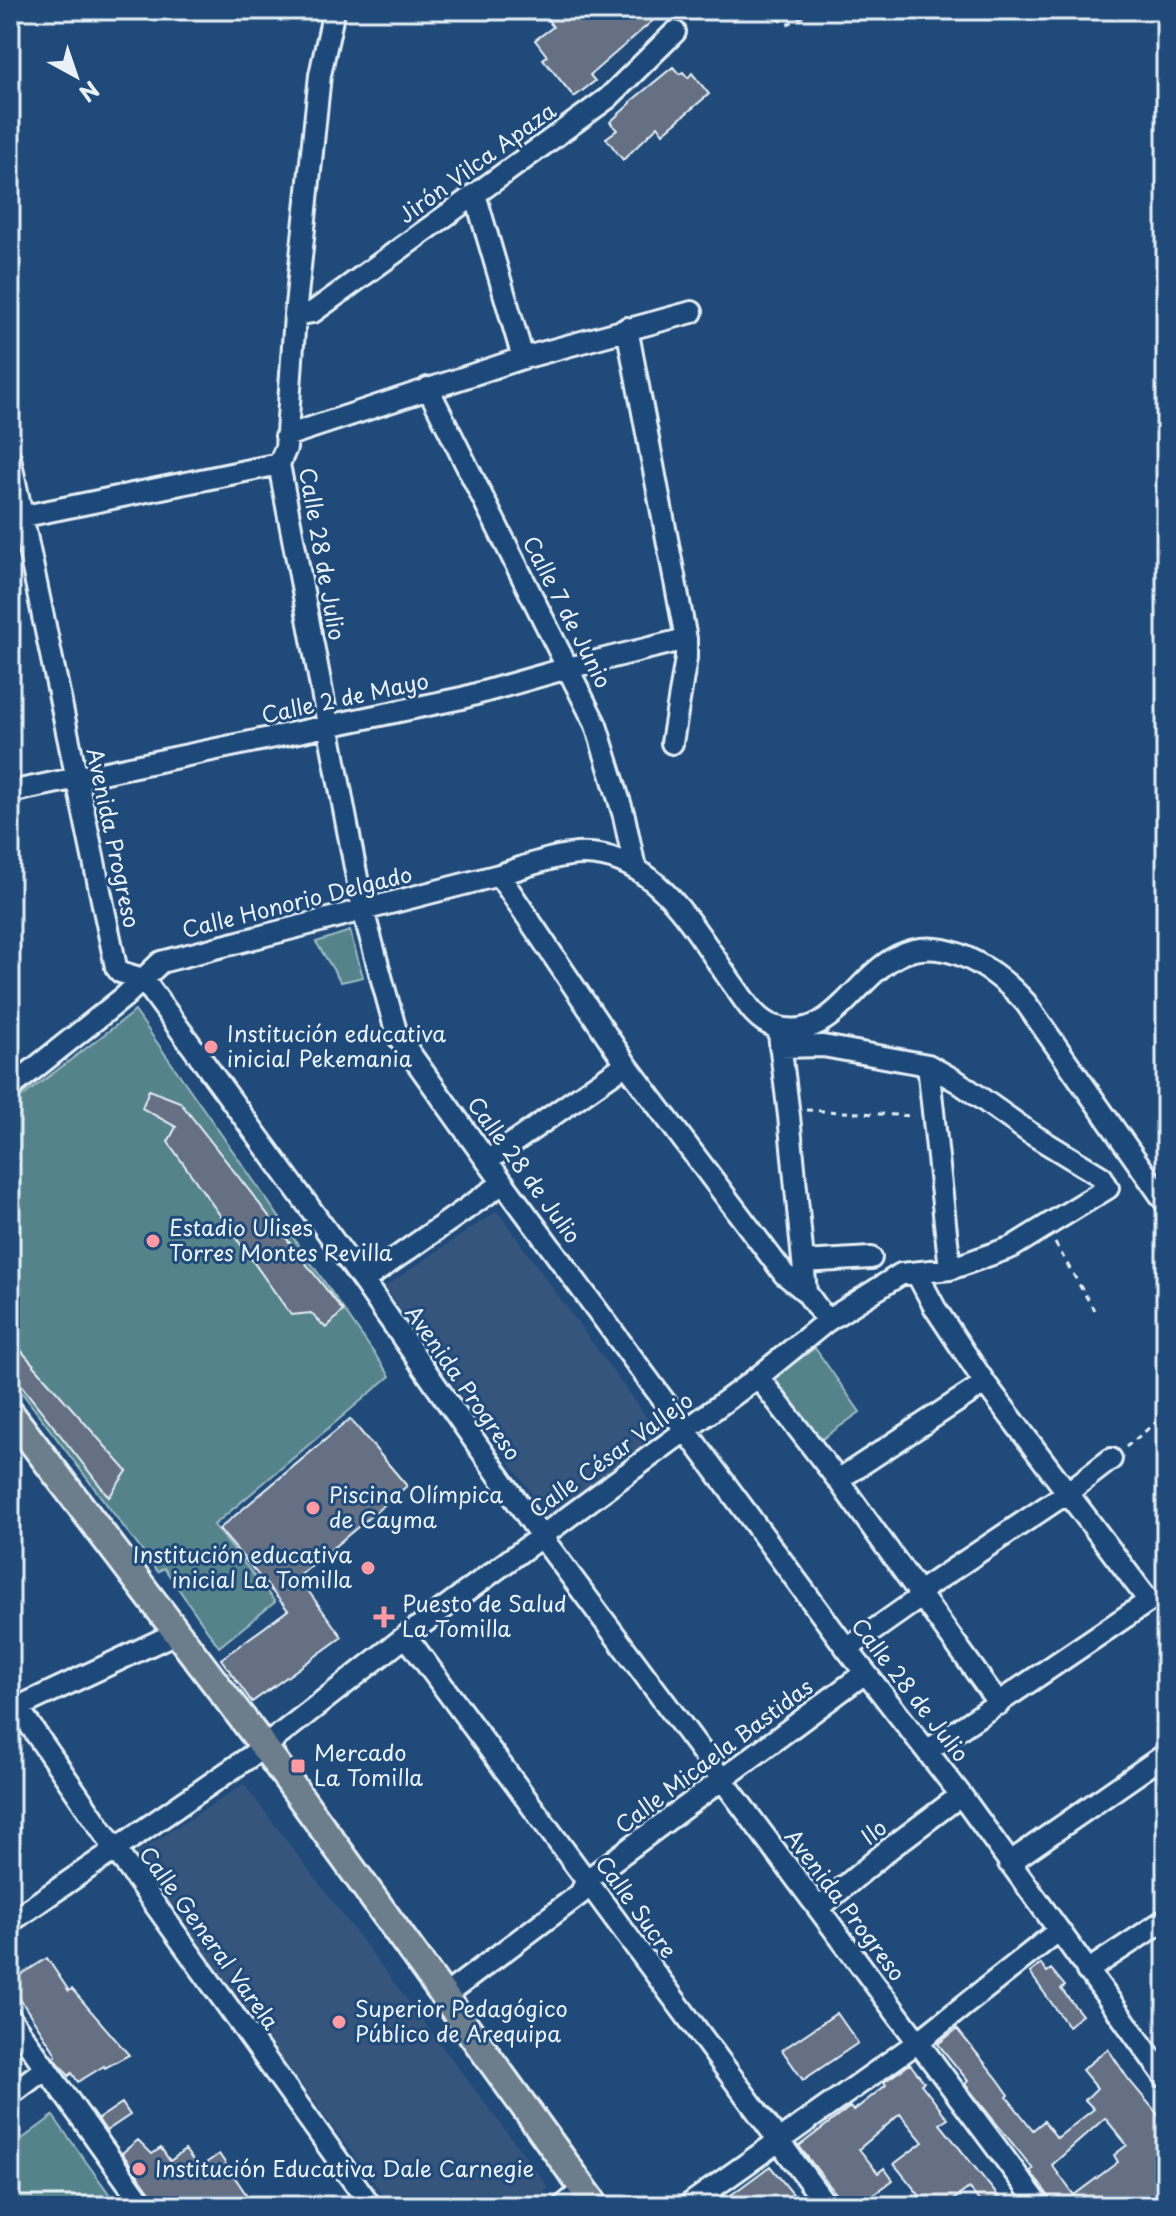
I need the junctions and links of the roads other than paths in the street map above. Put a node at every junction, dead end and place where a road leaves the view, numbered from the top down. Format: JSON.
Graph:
{"nodes":[{"id":1,"x":334,"y":10,"type":"edge"},
{"id":2,"x":675,"y":32,"type":"dead end"},
{"id":3,"x":475,"y":194,"type":"junction"},
{"id":4,"x":692,"y":312,"type":"dead end"},
{"id":5,"x":295,"y":315,"type":"junction"},
{"id":6,"x":627,"y":328,"type":"junction"},
{"id":7,"x":523,"y":358,"type":"junction"},
{"id":8,"x":428,"y":388,"type":"junction"},
{"id":9,"x":286,"y":436,"type":"junction"},
{"id":10,"x":10,"y":458,"type":"edge"},
{"id":11,"x":279,"y":464,"type":"junction"},
{"id":12,"x":15,"y":518,"type":"edge"},
{"id":13,"x":686,"y":639,"type":"junction"},
{"id":14,"x":568,"y":668,"type":"junction"},
{"id":15,"x":329,"y":727,"type":"junction"},
{"id":16,"x":672,"y":743,"type":"dead end"},
{"id":17,"x":76,"y":777,"type":"junction"},
{"id":18,"x":10,"y":792,"type":"edge"},
{"id":19,"x":635,"y":868,"type":"junction"},
{"id":20,"x":499,"y":875,"type":"junction"},
{"id":21,"x":363,"y":910,"type":"junction"},
{"id":22,"x":143,"y":979,"type":"junction"},
{"id":23,"x":779,"y":1037,"type":"junction"},
{"id":24,"x":626,"y":1064,"type":"junction"},
{"id":25,"x":928,"y":1065,"type":"junction"},
{"id":26,"x":11,"y":1086,"type":"edge"},
{"id":27,"x":487,"y":1161,"type":"junction"},
{"id":28,"x":503,"y":1183,"type":"junction"},
{"id":29,"x":1166,"y":1203,"type":"edge"},
{"id":30,"x":871,"y":1258,"type":"dead end"},
{"id":31,"x":803,"y":1262,"type":"junction"},
{"id":32,"x":950,"y":1269,"type":"junction"},
{"id":33,"x":917,"y":1274,"type":"junction"},
{"id":34,"x":363,"y":1281,"type":"junction"},
{"id":35,"x":806,"y":1292,"type":"junction"},
{"id":36,"x":827,"y":1321,"type":"junction"},
{"id":37,"x":758,"y":1377,"type":"junction"},
{"id":38,"x":985,"y":1383,"type":"junction"},
{"id":39,"x":10,"y":1413,"type":"edge"},
{"id":40,"x":686,"y":1431,"type":"junction"},
{"id":41,"x":1111,"y":1459,"type":"road end"},
{"id":42,"x":838,"y":1480,"type":"junction"},
{"id":43,"x":1067,"y":1493,"type":"junction"},
{"id":44,"x":541,"y":1536,"type":"junction"},
{"id":45,"x":919,"y":1592,"type":"junction"},
{"id":46,"x":178,"y":1632,"type":"junction"},
{"id":47,"x":406,"y":1636,"type":"junction"},
{"id":48,"x":847,"y":1649,"type":"junction"},
{"id":49,"x":865,"y":1673,"type":"junction"},
{"id":50,"x":12,"y":1704,"type":"edge"},
{"id":51,"x":999,"y":1704,"type":"junction"},
{"id":52,"x":264,"y":1747,"type":"junction"},
{"id":53,"x":927,"y":1751,"type":"junction"},
{"id":54,"x":1166,"y":1754,"type":"edge"},
{"id":55,"x":722,"y":1781,"type":"junction"},
{"id":56,"x":961,"y":1795,"type":"junction"},
{"id":57,"x":115,"y":1849,"type":"junction"},
{"id":58,"x":1009,"y":1863,"type":"junction"},
{"id":59,"x":587,"y":1880,"type":"junction"},
{"id":60,"x":819,"y":1908,"type":"junction"},
{"id":61,"x":1166,"y":1919,"type":"edge"},
{"id":62,"x":10,"y":1922,"type":"edge"},
{"id":63,"x":1058,"y":1931,"type":"junction"},
{"id":64,"x":1087,"y":1971,"type":"junction"},
{"id":65,"x":443,"y":1997,"type":"junction"},
{"id":66,"x":10,"y":2018,"type":"edge"},
{"id":67,"x":918,"y":2042,"type":"junction"},
{"id":68,"x":46,"y":2068,"type":"junction"},
{"id":69,"x":1166,"y":2078,"type":"edge"},
{"id":70,"x":10,"y":2095,"type":"edge"},
{"id":71,"x":777,"y":2139,"type":"junction"},
{"id":72,"x":590,"y":2197,"type":"edge"},
{"id":73,"x":144,"y":2206,"type":"edge"},
{"id":74,"x":371,"y":2206,"type":"edge"},
{"id":75,"x":563,"y":2206,"type":"edge"},
{"id":76,"x":687,"y":2206,"type":"edge"},
{"id":77,"x":827,"y":2206,"type":"edge"},
{"id":78,"x":1040,"y":2206,"type":"edge"}],
"edges":[{"from":1,"to":5,"type":"street","name":"Calle 28 de Julio"},
{"from":2,"to":3,"type":"street","name":"Jirón Vilca Apaza"},
{"from":3,"to":5,"type":"street","name":"Jirón Vilca Apaza"},
{"from":3,"to":7,"type":"street"},
{"from":4,"to":6,"type":"street"},
{"from":5,"to":9,"type":"street","name":"Calle 28 de Julio"},
{"from":6,"to":7,"type":"street"},
{"from":6,"to":13,"type":"street"},
{"from":7,"to":8,"type":"street"},
{"from":8,"to":9,"type":"street"},
{"from":8,"to":14,"type":"street","name":"Calle 7 de Junio"},
{"from":9,"to":11,"type":"street","name":"Calle 28 de Julio"},
{"from":10,"to":12,"type":"street","name":"Avenida Progreso"},
{"from":11,"to":12,"type":"street"},
{"from":11,"to":15,"type":"street","name":"Calle 28 de Julio"},
{"from":12,"to":17,"type":"street","name":"Avenida Progreso"},
{"from":13,"to":14,"type":"street","name":"Calle 2 de Mayo"},
{"from":13,"to":16,"type":"street"},
{"from":14,"to":15,"type":"street","name":"Calle 2 de Mayo"},
{"from":14,"to":19,"type":"street","name":"Calle 7 de Junio"},
{"from":15,"to":17,"type":"street","name":"Calle 2 de Mayo"},
{"from":15,"to":21,"type":"street","name":"Calle 28 de Julio"},
{"from":17,"to":18,"type":"street","name":"Calle 2 de Mayo"},
{"from":17,"to":22,"type":"street","name":"Avenida Progreso"},
{"from":19,"to":20,"type":"street","name":"Calle Honorio Delgado"},
{"from":19,"to":23,"type":"street"},
{"from":20,"to":21,"type":"street","name":"Calle Honorio Delgado"},
{"from":20,"to":24,"type":"street"},
{"from":21,"to":22,"type":"street","name":"Calle Honorio Delgado"},
{"from":21,"to":27,"type":"street","name":"Calle 28 de Julio"},
{"from":22,"to":26,"type":"street","name":"Calle Honorio Delgado"},
{"from":22,"to":34,"type":"street","name":"Avenida Progreso"},
{"from":23,"to":25,"type":"street"},
{"from":23,"to":29,"type":"street"},
{"from":23,"to":31,"type":"street"},
{"from":24,"to":27,"type":"street"},
{"from":24,"to":35,"type":"street"},
{"from":25,"to":32,"type":"street"},
{"from":25,"to":32,"type":"street","name":"Calle César Vallejo"},
{"from":27,"to":28,"type":"street","name":"Calle 28 de Julio"},
{"from":28,"to":34,"type":"street"},
{"from":28,"to":40,"type":"street","name":"Calle 28 de Julio"},
{"from":30,"to":31,"type":"street"},
{"from":31,"to":35,"type":"street"},
{"from":32,"to":33,"type":"street","name":"Calle César Vallejo"},
{"from":33,"to":36,"type":"street","name":"Calle César Vallejo"},
{"from":33,"to":38,"type":"street"},
{"from":34,"to":44,"type":"street","name":"Avenida Progreso"},
{"from":35,"to":36,"type":"street"},
{"from":36,"to":37,"type":"street","name":"Calle César Vallejo"},
{"from":37,"to":40,"type":"street","name":"Calle César Vallejo"},
{"from":37,"to":42,"type":"street"},
{"from":38,"to":42,"type":"street"},
{"from":38,"to":43,"type":"street"},
{"from":39,"to":46,"type":"main road"},
{"from":40,"to":44,"type":"street","name":"Calle César Vallejo"},
{"from":40,"to":48,"type":"street","name":"Calle 28 de Julio"},
{"from":41,"to":43,"type":"street"},
{"from":42,"to":45,"type":"street"},
{"from":43,"to":45,"type":"street"},
{"from":43,"to":51,"type":"street"},
{"from":44,"to":47,"type":"street","name":"Calle César Vallejo"},
{"from":44,"to":55,"type":"street","name":"Avenida Progreso"},
{"from":45,"to":48,"type":"street"},
{"from":45,"to":51,"type":"street"},
{"from":46,"to":50,"type":"street"},
{"from":46,"to":52,"type":"main road"},
{"from":47,"to":52,"type":"street","name":"Calle César Vallejo"},
{"from":47,"to":59,"type":"street","name":"Calle Sucre"},
{"from":48,"to":49,"type":"street","name":"Calle 28 de Julio"},
{"from":49,"to":53,"type":"street","name":"Calle 28 de Julio"},
{"from":49,"to":55,"type":"street","name":"Calle Micaela Bastidas"},
{"from":50,"to":57,"type":"street","name":"Calle General Varela"},
{"from":51,"to":53,"type":"street"},
{"from":52,"to":57,"type":"street","name":"Calle César Vallejo"},
{"from":52,"to":65,"type":"main road"},
{"from":53,"to":56,"type":"street","name":"Calle 28 de Julio"},
{"from":54,"to":58,"type":"street"},
{"from":55,"to":59,"type":"street","name":"Calle Micaela Bastidas"},
{"from":55,"to":60,"type":"street","name":"Avenida Progreso"},
{"from":56,"to":58,"type":"street","name":"Calle 28 de Julio"},
{"from":56,"to":60,"type":"street","name":"Ilo"},
{"from":57,"to":62,"type":"street","name":"Calle César Vallejo"},
{"from":57,"to":74,"type":"street","name":"Calle General Varela"},
{"from":58,"to":63,"type":"street","name":"Calle 28 de Julio"},
{"from":59,"to":65,"type":"street","name":"Calle Micaela Bastidas"},
{"from":59,"to":71,"type":"street","name":"Calle Sucre"},
{"from":60,"to":67,"type":"street","name":"Avenida Progreso"},
{"from":61,"to":64,"type":"street"},
{"from":63,"to":64,"type":"street","name":"Calle 28 de Julio"},
{"from":63,"to":67,"type":"street"},
{"from":64,"to":69,"type":"street","name":"Calle 28 de Julio"},
{"from":65,"to":72,"type":"main road"},
{"from":66,"to":68,"type":"street"},
{"from":67,"to":71,"type":"street"},
{"from":67,"to":78,"type":"street","name":"Avenida Progreso"},
{"from":68,"to":70,"type":"street"},
{"from":68,"to":73,"type":"street"},
{"from":71,"to":76,"type":"street"},
{"from":71,"to":77,"type":"street","name":"Calle Sucre"},
{"from":72,"to":75,"type":"street"}]}
